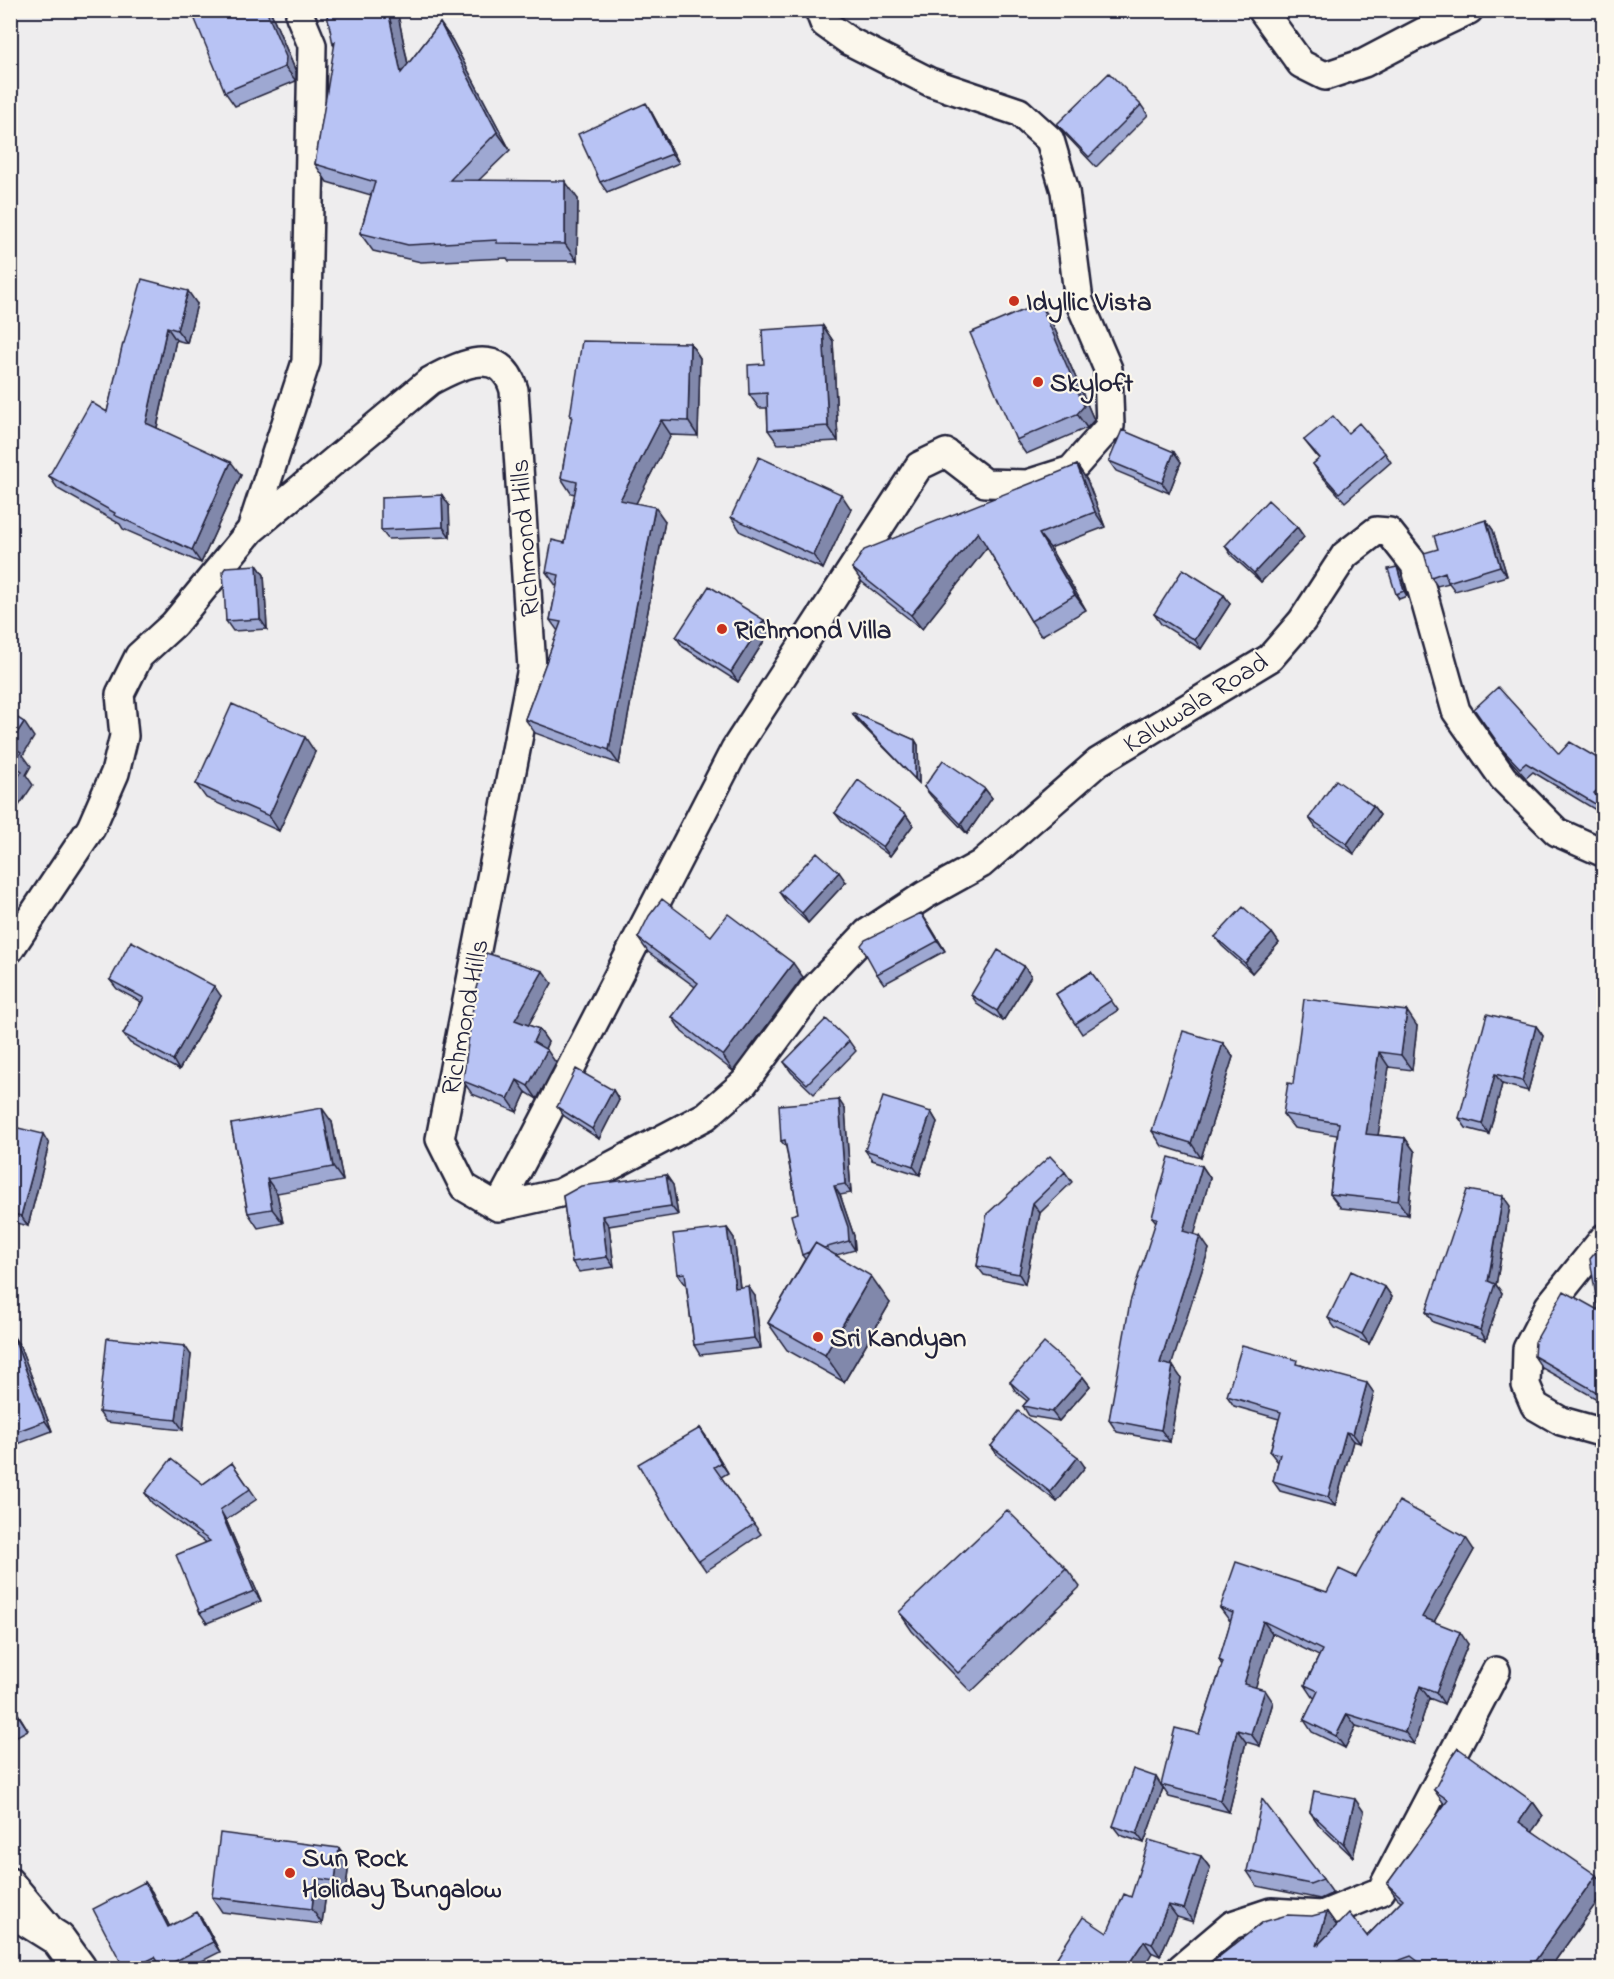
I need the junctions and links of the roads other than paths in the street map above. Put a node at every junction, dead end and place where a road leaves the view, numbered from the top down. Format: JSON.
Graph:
{"nodes":[{"id":1,"x":301,"y":10,"type":"edge"},
{"id":2,"x":819,"y":10,"type":"edge"},
{"id":3,"x":1262,"y":10,"type":"edge"},
{"id":4,"x":1469,"y":10,"type":"edge"},
{"id":5,"x":251,"y":530,"type":"junction"},
{"id":6,"x":1604,"y":853,"type":"edge"},
{"id":7,"x":10,"y":949,"type":"edge"},
{"id":8,"x":498,"y":1207,"type":"junction"},
{"id":9,"x":1604,"y":1238,"type":"edge"},
{"id":10,"x":1604,"y":1433,"type":"edge"},
{"id":11,"x":1496,"y":1671,"type":"dead end"},
{"id":12,"x":10,"y":1882,"type":"edge"},
{"id":13,"x":10,"y":1909,"type":"edge"},
{"id":14,"x":58,"y":1939,"type":"junction"},
{"id":15,"x":79,"y":1968,"type":"edge"},
{"id":16,"x":1181,"y":1968,"type":"edge"}],
"edges":[{"from":1,"to":5,"type":"street"},
{"from":2,"to":8,"type":"street"},
{"from":3,"to":4,"type":"street"},
{"from":5,"to":7,"type":"street","name":"Richmond Hills"},
{"from":5,"to":8,"type":"street","name":"Richmond Hills"},
{"from":6,"to":8,"type":"street","name":"Kaluwala Road"},
{"from":9,"to":10,"type":"street"},
{"from":11,"to":16,"type":"street"},
{"from":12,"to":14,"type":"street"},
{"from":13,"to":14,"type":"street"},
{"from":14,"to":15,"type":"street"}]}
